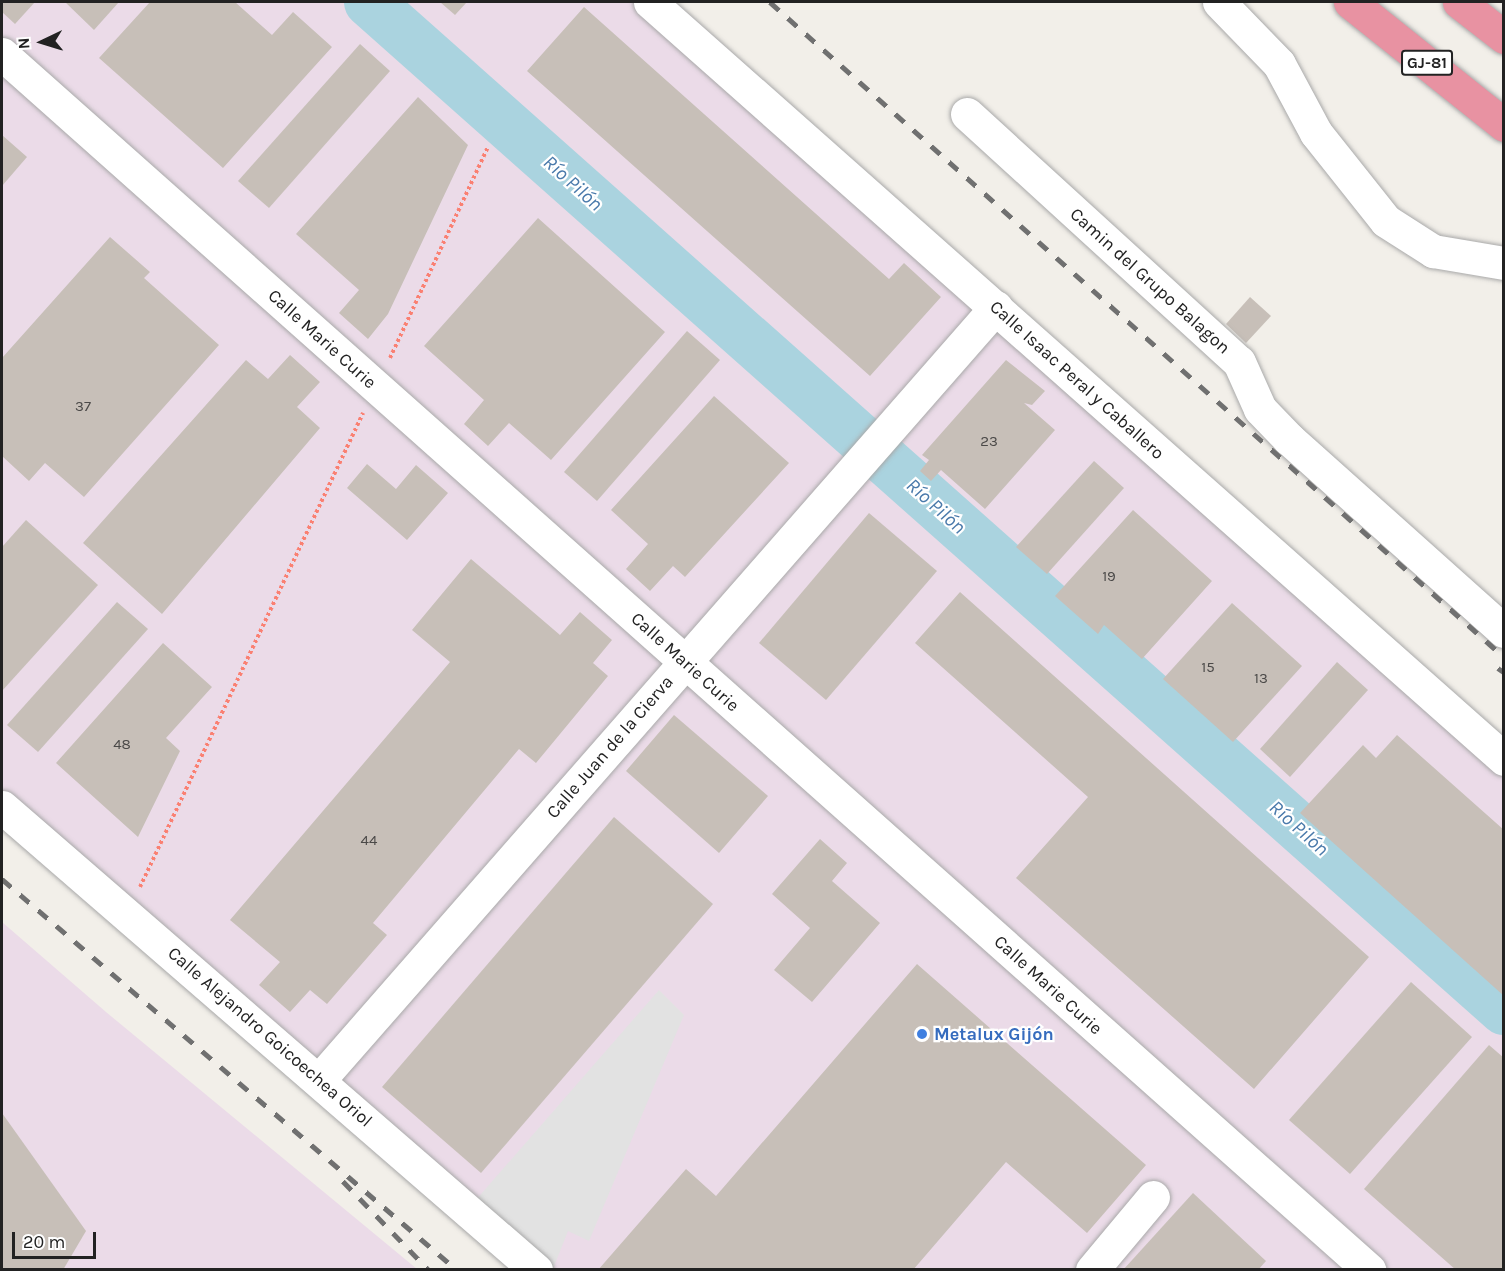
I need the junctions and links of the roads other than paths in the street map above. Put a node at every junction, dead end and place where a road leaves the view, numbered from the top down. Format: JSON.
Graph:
{"nodes":[{"id":1,"x":650,"y":2,"type":"edge"},
{"id":2,"x":1219,"y":2,"type":"edge"},
{"id":3,"x":1350,"y":2,"type":"edge"},
{"id":4,"x":1460,"y":2,"type":"edge"},
{"id":5,"x":1503,"y":37,"type":"edge"},
{"id":6,"x":2,"y":54,"type":"edge"},
{"id":7,"x":966,"y":114,"type":"dead end"},
{"id":8,"x":1503,"y":125,"type":"edge"},
{"id":9,"x":1503,"y":263,"type":"edge"},
{"id":10,"x":996,"y":308,"type":"junction"},
{"id":11,"x":1503,"y":631,"type":"edge"},
{"id":12,"x":685,"y":662,"type":"junction"},
{"id":13,"x":1503,"y":759,"type":"edge"},
{"id":14,"x":2,"y":807,"type":"edge"},
{"id":15,"x":320,"y":1079,"type":"junction"},
{"id":16,"x":1153,"y":1197,"type":"dead end"},
{"id":17,"x":536,"y":1269,"type":"edge"},
{"id":18,"x":1092,"y":1269,"type":"edge"},
{"id":19,"x":1369,"y":1269,"type":"edge"}],
"edges":[{"from":1,"to":10,"type":"street","name":"Calle Isaac Peral y Caballero"},
{"from":2,"to":9,"type":"street"},
{"from":3,"to":8,"type":"highway","number":"GJ-81"},
{"from":4,"to":5,"type":"highway"},
{"from":6,"to":12,"type":"street","name":"Calle Marie Curie"},
{"from":7,"to":11,"type":"street","name":"Camin del Grupo Balagon"},
{"from":10,"to":12,"type":"street","name":"Calle Juan de la Cierva"},
{"from":10,"to":13,"type":"street","name":"Calle Isaac Peral y Caballero"},
{"from":12,"to":15,"type":"street","name":"Calle Juan de la Cierva"},
{"from":12,"to":19,"type":"street","name":"Calle Marie Curie"},
{"from":14,"to":15,"type":"street","name":"Calle Alejandro Goicoechea Oriol"},
{"from":15,"to":17,"type":"street","name":"Calle Alejandro Goicoechea Oriol"},
{"from":16,"to":18,"type":"street"}]}
